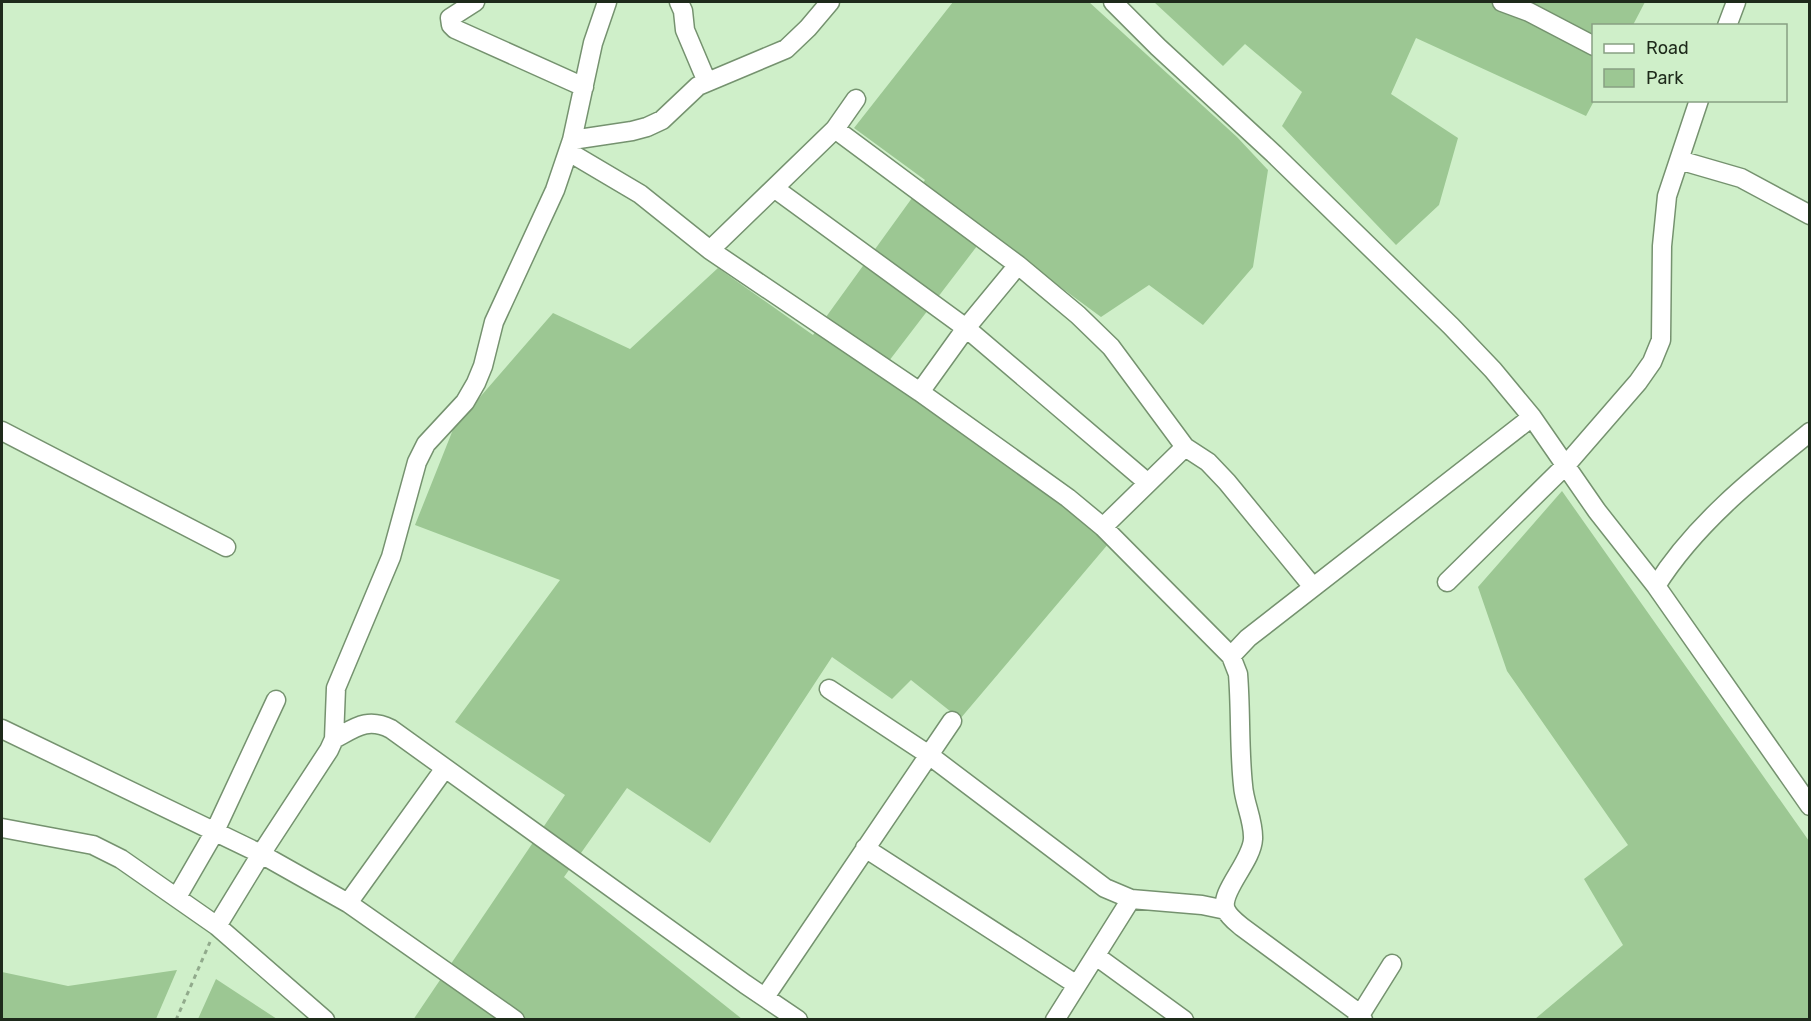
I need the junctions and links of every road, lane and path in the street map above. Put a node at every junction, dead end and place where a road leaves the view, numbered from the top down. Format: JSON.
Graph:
{"nodes":[{"id":1,"x":475,"y":2,"type":"edge"},
{"id":2,"x":607,"y":2,"type":"edge"},
{"id":3,"x":679,"y":2,"type":"edge"},
{"id":4,"x":830,"y":2,"type":"edge"},
{"id":5,"x":1113,"y":2,"type":"edge"},
{"id":6,"x":1502,"y":2,"type":"edge"},
{"id":7,"x":1736,"y":2,"type":"edge"},
{"id":8,"x":1728,"y":24,"type":"edge"},
{"id":9,"x":1592,"y":45,"type":"edge"},
{"id":10,"x":707,"y":82,"type":"junction"},
{"id":11,"x":584,"y":87,"type":"junction"},
{"id":12,"x":856,"y":99,"type":"dead end"},
{"id":13,"x":1698,"y":102,"type":"edge"},
{"id":14,"x":835,"y":129,"type":"junction"},
{"id":15,"x":570,"y":146,"type":"junction"},
{"id":16,"x":1679,"y":160,"type":"junction"},
{"id":17,"x":774,"y":188,"type":"junction"},
{"id":18,"x":1809,"y":214,"type":"edge"},
{"id":19,"x":710,"y":250,"type":"junction"},
{"id":20,"x":1018,"y":266,"type":"junction"},
{"id":21,"x":966,"y":328,"type":"junction"},
{"id":22,"x":920,"y":392,"type":"junction"},
{"id":23,"x":1532,"y":417,"type":"junction"},
{"id":24,"x":2,"y":431,"type":"edge"},
{"id":25,"x":1809,"y":432,"type":"edge"},
{"id":26,"x":1185,"y":447,"type":"junction"},
{"id":27,"x":1566,"y":465,"type":"junction"},
{"id":28,"x":1148,"y":483,"type":"junction"},
{"id":29,"x":1103,"y":527,"type":"junction"},
{"id":30,"x":226,"y":547,"type":"dead end"},
{"id":31,"x":1447,"y":582,"type":"dead end"},
{"id":32,"x":1656,"y":586,"type":"junction"},
{"id":33,"x":1313,"y":587,"type":"junction"},
{"id":34,"x":1231,"y":656,"type":"junction"},
{"id":35,"x":829,"y":689,"type":"dead end"},
{"id":36,"x":276,"y":700,"type":"dead end"},
{"id":37,"x":952,"y":721,"type":"dead end"},
{"id":38,"x":2,"y":729,"type":"edge"},
{"id":39,"x":334,"y":739,"type":"junction"},
{"id":40,"x":929,"y":755,"type":"junction"},
{"id":41,"x":445,"y":768,"type":"junction"},
{"id":42,"x":1809,"y":806,"type":"edge"},
{"id":43,"x":2,"y":828,"type":"edge"},
{"id":44,"x":214,"y":833,"type":"junction"},
{"id":45,"x":866,"y":848,"type":"junction"},
{"id":46,"x":261,"y":854,"type":"junction"},
{"id":47,"x":177,"y":897,"type":"junction"},
{"id":48,"x":1131,"y":899,"type":"junction"},
{"id":49,"x":348,"y":903,"type":"junction"},
{"id":50,"x":1226,"y":910,"type":"junction"},
{"id":51,"x":217,"y":926,"type":"junction"},
{"id":52,"x":1096,"y":956,"type":"junction"},
{"id":53,"x":1392,"y":964,"type":"dead end"},
{"id":54,"x":1077,"y":985,"type":"junction"},
{"id":55,"x":765,"y":997,"type":"junction"},
{"id":56,"x":1360,"y":1018,"type":"edge"},
{"id":57,"x":176,"y":1020,"type":"edge"},
{"id":58,"x":326,"y":1020,"type":"edge"},
{"id":59,"x":515,"y":1020,"type":"edge"},
{"id":60,"x":798,"y":1020,"type":"edge"},
{"id":61,"x":1055,"y":1020,"type":"edge"},
{"id":62,"x":1184,"y":1020,"type":"edge"}],
"edges":[{"from":1,"to":11,"type":"street"},
{"from":2,"to":11,"type":"street"},
{"from":3,"to":10,"type":"street"},
{"from":4,"to":10,"type":"street"},
{"from":5,"to":23,"type":"street"},
{"from":6,"to":9,"type":"street"},
{"from":7,"to":8,"type":"street"},
{"from":10,"to":15,"type":"street"},
{"from":11,"to":15,"type":"street"},
{"from":12,"to":14,"type":"street"},
{"from":13,"to":16,"type":"street"},
{"from":14,"to":17,"type":"street"},
{"from":14,"to":20,"type":"street"},
{"from":15,"to":19,"type":"street"},
{"from":15,"to":39,"type":"street"},
{"from":16,"to":18,"type":"street"},
{"from":16,"to":27,"type":"street"},
{"from":17,"to":19,"type":"street"},
{"from":17,"to":21,"type":"street"},
{"from":19,"to":22,"type":"street"},
{"from":20,"to":21,"type":"street"},
{"from":20,"to":26,"type":"street"},
{"from":21,"to":22,"type":"street"},
{"from":21,"to":28,"type":"street"},
{"from":22,"to":29,"type":"street"},
{"from":23,"to":27,"type":"street"},
{"from":23,"to":33,"type":"street"},
{"from":24,"to":30,"type":"street"},
{"from":25,"to":32,"type":"street"},
{"from":26,"to":28,"type":"street"},
{"from":26,"to":33,"type":"street"},
{"from":27,"to":31,"type":"street"},
{"from":27,"to":32,"type":"street"},
{"from":28,"to":29,"type":"street"},
{"from":29,"to":34,"type":"street"},
{"from":32,"to":42,"type":"street"},
{"from":33,"to":34,"type":"street"},
{"from":34,"to":50,"type":"street"},
{"from":35,"to":40,"type":"street"},
{"from":36,"to":44,"type":"street"},
{"from":37,"to":40,"type":"street"},
{"from":38,"to":44,"type":"street"},
{"from":39,"to":41,"type":"street"},
{"from":39,"to":46,"type":"street"},
{"from":40,"to":45,"type":"street"},
{"from":40,"to":48,"type":"street"},
{"from":41,"to":49,"type":"street"},
{"from":41,"to":55,"type":"street"},
{"from":43,"to":47,"type":"street"},
{"from":44,"to":46,"type":"street"},
{"from":44,"to":47,"type":"street"},
{"from":45,"to":54,"type":"street"},
{"from":45,"to":55,"type":"street"},
{"from":46,"to":49,"type":"street"},
{"from":46,"to":51,"type":"street"},
{"from":47,"to":51,"type":"street"},
{"from":48,"to":50,"type":"street"},
{"from":48,"to":52,"type":"street"},
{"from":49,"to":59,"type":"street"},
{"from":50,"to":56,"type":"street"},
{"from":51,"to":57,"type":"path"},
{"from":51,"to":58,"type":"street"},
{"from":52,"to":54,"type":"street"},
{"from":52,"to":62,"type":"street"},
{"from":53,"to":56,"type":"street"},
{"from":54,"to":61,"type":"street"},
{"from":55,"to":60,"type":"street"}]}
